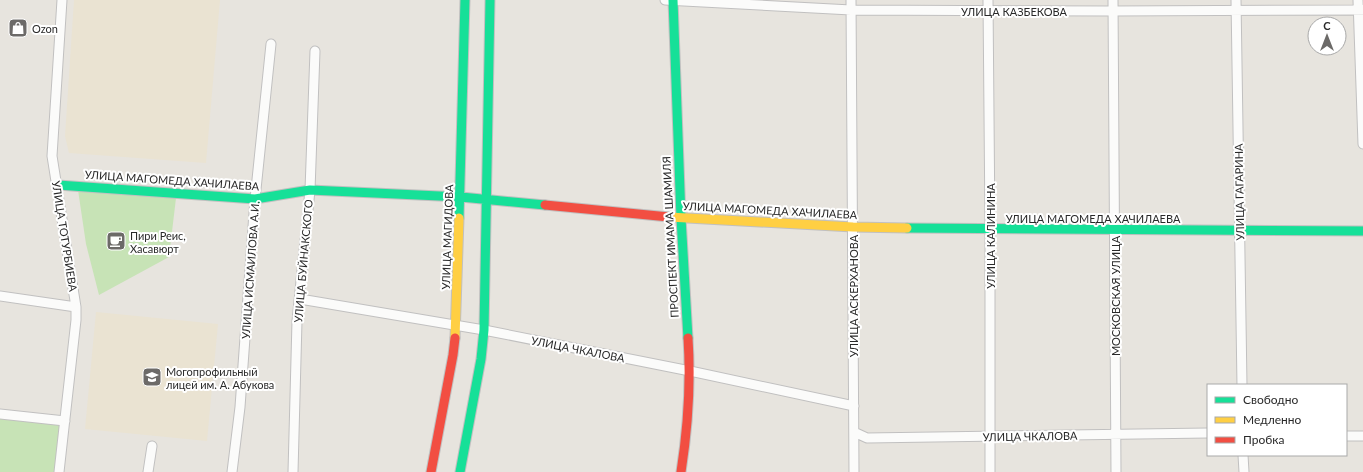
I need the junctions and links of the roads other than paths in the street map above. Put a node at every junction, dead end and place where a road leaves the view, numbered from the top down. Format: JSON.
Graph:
{"nodes":[{"id":1,"x":62,"y":0,"type":"edge"},
{"id":2,"x":465,"y":0,"type":"edge"},
{"id":3,"x":490,"y":0,"type":"edge"},
{"id":4,"x":670,"y":0,"type":"edge"},
{"id":5,"x":851,"y":0,"type":"edge"},
{"id":6,"x":988,"y":0,"type":"edge"},
{"id":7,"x":1113,"y":0,"type":"edge"},
{"id":8,"x":1236,"y":0,"type":"edge"},
{"id":9,"x":1358,"y":0,"type":"edge"},
{"id":10,"x":851,"y":10,"type":"junction"},
{"id":11,"x":1236,"y":10,"type":"junction"},
{"id":12,"x":1361,"y":10,"type":"edge"},
{"id":13,"x":988,"y":11,"type":"junction"},
{"id":14,"x":1113,"y":11,"type":"junction"},
{"id":15,"x":271,"y":44,"type":"dead end"},
{"id":16,"x":315,"y":51,"type":"dead end"},
{"id":17,"x":1363,"y":144,"type":"edge"},
{"id":18,"x":58,"y":185,"type":"junction"},
{"id":19,"x":310,"y":190,"type":"junction"},
{"id":20,"x":461,"y":196,"type":"junction"},
{"id":21,"x":256,"y":199,"type":"junction"},
{"id":22,"x":486,"y":199,"type":"junction"},
{"id":23,"x":681,"y":218,"type":"junction"},
{"id":24,"x":853,"y":227,"type":"junction"},
{"id":25,"x":990,"y":229,"type":"junction"},
{"id":26,"x":1114,"y":230,"type":"junction"},
{"id":27,"x":1240,"y":231,"type":"junction"},
{"id":28,"x":1363,"y":231,"type":"edge"},
{"id":29,"x":0,"y":296,"type":"edge"},
{"id":30,"x":300,"y":299,"type":"junction"},
{"id":31,"x":76,"y":307,"type":"junction"},
{"id":32,"x":456,"y":325,"type":"junction"},
{"id":33,"x":484,"y":330,"type":"junction"},
{"id":34,"x":690,"y":371,"type":"junction"},
{"id":35,"x":1242,"y":384,"type":"edge"},
{"id":36,"x":854,"y":406,"type":"junction"},
{"id":37,"x":0,"y":414,"type":"edge"},
{"id":38,"x":65,"y":421,"type":"junction"},
{"id":39,"x":854,"y":432,"type":"junction"},
{"id":40,"x":1207,"y":433,"type":"edge"},
{"id":41,"x":1116,"y":434,"type":"junction"},
{"id":42,"x":990,"y":436,"type":"junction"},
{"id":43,"x":1347,"y":436,"type":"edge"},
{"id":44,"x":1363,"y":436,"type":"edge"},
{"id":45,"x":152,"y":446,"type":"dead end"},
{"id":46,"x":1243,"y":456,"type":"edge"},
{"id":47,"x":59,"y":472,"type":"edge"},
{"id":48,"x":148,"y":472,"type":"edge"},
{"id":49,"x":232,"y":472,"type":"edge"},
{"id":50,"x":293,"y":472,"type":"edge"},
{"id":51,"x":430,"y":472,"type":"edge"},
{"id":52,"x":460,"y":472,"type":"edge"},
{"id":53,"x":681,"y":472,"type":"edge"},
{"id":54,"x":854,"y":472,"type":"edge"},
{"id":55,"x":990,"y":472,"type":"edge"},
{"id":56,"x":1116,"y":472,"type":"edge"},
{"id":57,"x":1244,"y":472,"type":"edge"}],
"edges":[{"from":1,"to":18,"type":"street","name":"УЛИЦА ТОТУРБИЕВА"},
{"from":2,"to":20,"type":"main road","name":"УЛИЦА МАГИДОВА"},
{"from":3,"to":22,"type":"main road"},
{"from":4,"to":10,"type":"street","name":"УЛИЦА КАЗБЕКОВА"},
{"from":4,"to":23,"type":"main road","name":"ПРОСПЕКТ ИМАМА ШАМИЛЯ"},
{"from":5,"to":10,"type":"street","name":"УЛИЦА АСКЕРХАНОВА"},
{"from":6,"to":13,"type":"street","name":"УЛИЦА КАЛИНИНА"},
{"from":7,"to":14,"type":"street","name":"МОСКОВСКАЯ УЛИЦА"},
{"from":8,"to":11,"type":"street","name":"УЛИЦА ГАГАРИНА"},
{"from":9,"to":12,"type":"street"},
{"from":10,"to":13,"type":"street","name":"УЛИЦА КАЗБЕКОВА"},
{"from":10,"to":24,"type":"street","name":"УЛИЦА АСКЕРХАНОВА"},
{"from":11,"to":12,"type":"street","name":"УЛИЦА КАЗБЕКОВА"},
{"from":11,"to":14,"type":"street","name":"УЛИЦА КАЗБЕКОВА"},
{"from":11,"to":27,"type":"street","name":"УЛИЦА ГАГАРИНА"},
{"from":12,"to":17,"type":"street"},
{"from":13,"to":14,"type":"street","name":"УЛИЦА КАЗБЕКОВА"},
{"from":13,"to":25,"type":"street","name":"УЛИЦА КАЛИНИНА"},
{"from":14,"to":26,"type":"street","name":"МОСКОВСКАЯ УЛИЦА"},
{"from":15,"to":21,"type":"street","name":"УЛИЦА ИСМАИЛОВА А.И."},
{"from":16,"to":19,"type":"street","name":"УЛИЦА БУЙНАКСКОГО"},
{"from":18,"to":21,"type":"main road","name":"УЛИЦА МАГОМЕДА ХАЧИЛАЕВА"},
{"from":18,"to":31,"type":"street","name":"УЛИЦА ТОТУРБИЕВА"},
{"from":19,"to":20,"type":"main road","name":"УЛИЦА МАГОМЕДА ХАЧИЛАЕВА"},
{"from":19,"to":21,"type":"main road","name":"УЛИЦА МАГОМЕДА ХАЧИЛАЕВА"},
{"from":19,"to":30,"type":"street","name":"УЛИЦА БУЙНАКСКОГО"},
{"from":20,"to":22,"type":"main road","name":"УЛИЦА МАГОМЕДА ХАЧИЛАЕВА"},
{"from":20,"to":32,"type":"main road","name":"УЛИЦА МАГИДОВА"},
{"from":21,"to":49,"type":"street","name":"УЛИЦА ИСМАИЛОВА А.И."},
{"from":22,"to":23,"type":"main road","name":"УЛИЦА МАГОМЕДА ХАЧИЛАЕВА"},
{"from":22,"to":33,"type":"main road"},
{"from":23,"to":24,"type":"main road","name":"УЛИЦА МАГОМЕДА ХАЧИЛАЕВА"},
{"from":23,"to":34,"type":"main road","name":"ПРОСПЕКТ ИМАМА ШАМИЛЯ"},
{"from":24,"to":25,"type":"main road","name":"УЛИЦА МАГОМЕДА ХАЧИЛАЕВА"},
{"from":24,"to":36,"type":"street","name":"УЛИЦА АСКЕРХАНОВА"},
{"from":25,"to":26,"type":"main road","name":"УЛИЦА МАГОМЕДА ХАЧИЛАЕВА"},
{"from":25,"to":42,"type":"street","name":"УЛИЦА КАЛИНИНА"},
{"from":26,"to":27,"type":"main road","name":"УЛИЦА МАГОМЕДА ХАЧИЛАЕВА"},
{"from":26,"to":41,"type":"street","name":"МОСКОВСКАЯ УЛИЦА"},
{"from":27,"to":28,"type":"main road","name":"УЛИЦА МАГОМЕДА ХАЧИЛАЕВА"},
{"from":27,"to":35,"type":"street","name":"УЛИЦА ГАГАРИНА"},
{"from":29,"to":31,"type":"street"},
{"from":30,"to":32,"type":"street","name":"УЛИЦА ЧКАЛОВА"},
{"from":30,"to":50,"type":"street","name":"УЛИЦА БУЙНАКСКОГО"},
{"from":31,"to":38,"type":"street","name":"УЛИЦА ТОТУРБИЕВА"},
{"from":32,"to":33,"type":"street","name":"УЛИЦА ЧКАЛОВА"},
{"from":32,"to":51,"type":"main road","name":"УЛИЦА МАГИДОВА"},
{"from":33,"to":34,"type":"street","name":"УЛИЦА ЧКАЛОВА"},
{"from":33,"to":52,"type":"main road"},
{"from":34,"to":36,"type":"street","name":"УЛИЦА ЧКАЛОВА"},
{"from":34,"to":53,"type":"main road","name":"ПРОСПЕКТ ИМАМА ШАМИЛЯ"},
{"from":36,"to":39,"type":"street","name":"УЛИЦА АСКЕРХАНОВА"},
{"from":37,"to":38,"type":"street"},
{"from":38,"to":47,"type":"street","name":"УЛИЦА ТОТУРБИЕВА"},
{"from":39,"to":42,"type":"street","name":"УЛИЦА ЧКАЛОВА"},
{"from":39,"to":54,"type":"street","name":"УЛИЦА АСКЕРХАНОВА"},
{"from":40,"to":41,"type":"street","name":"УЛИЦА ЧКАЛОВА"},
{"from":41,"to":42,"type":"street","name":"УЛИЦА ЧКАЛОВА"},
{"from":41,"to":56,"type":"street","name":"МОСКОВСКАЯ УЛИЦА"},
{"from":42,"to":55,"type":"street","name":"УЛИЦА КАЛИНИНА"},
{"from":43,"to":44,"type":"street"},
{"from":45,"to":48,"type":"street"},
{"from":46,"to":57,"type":"street"}]}
